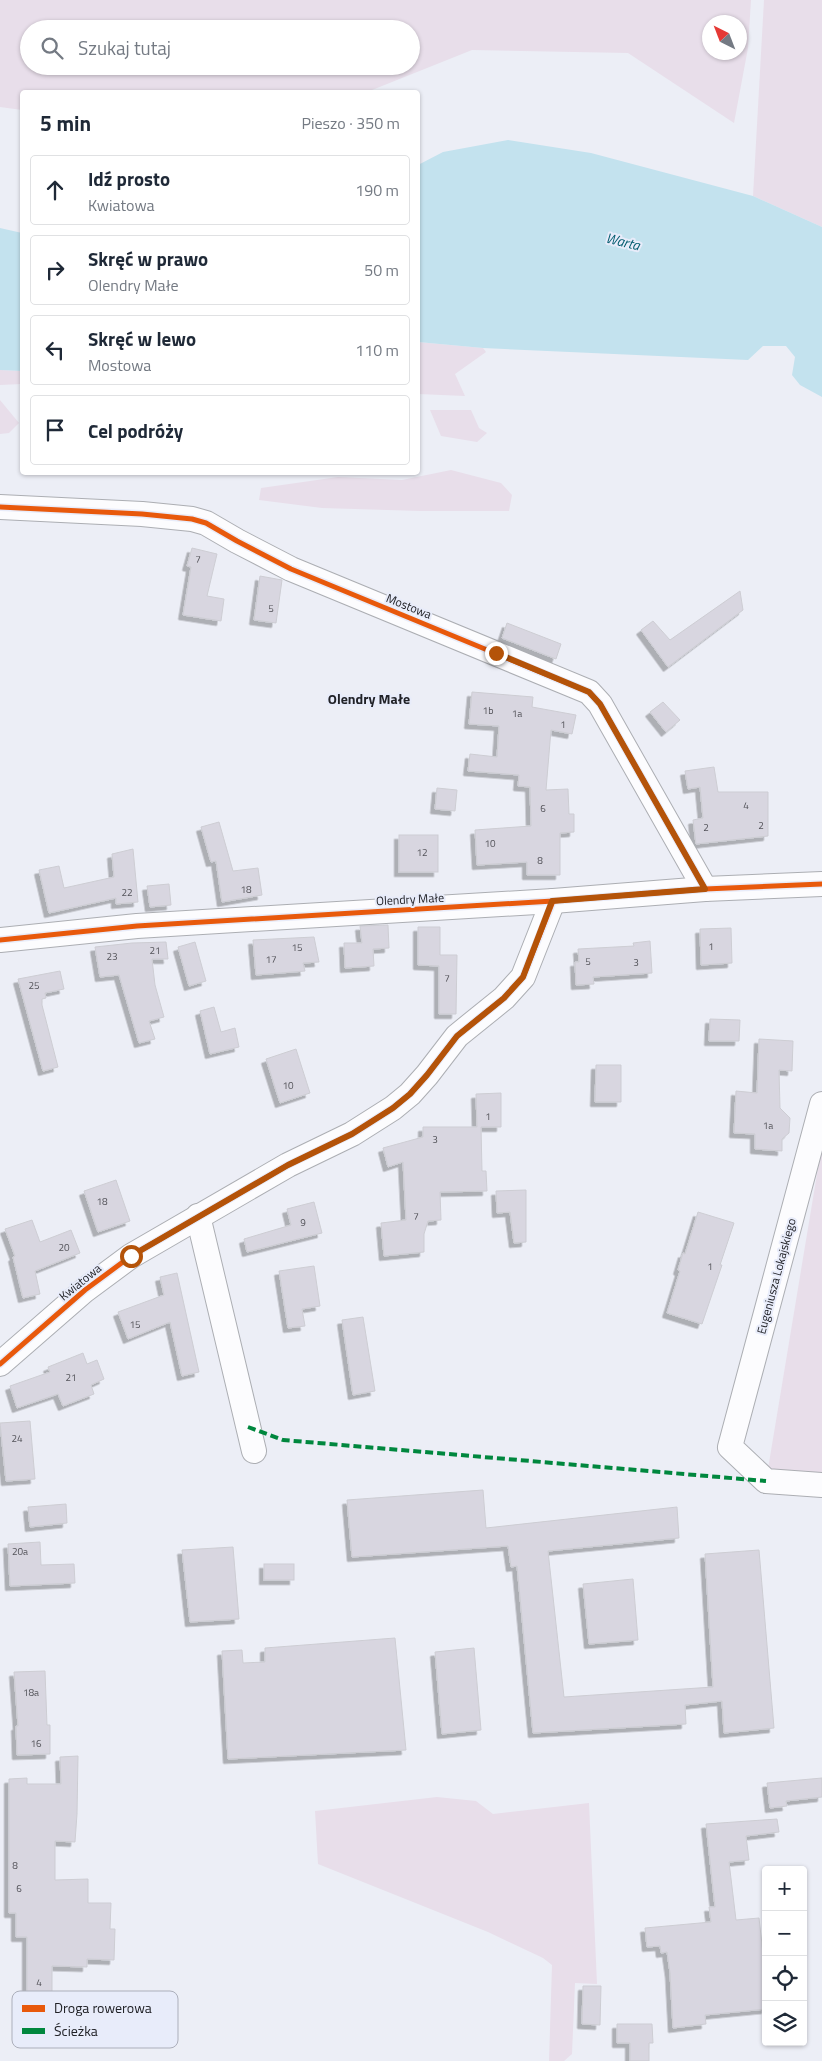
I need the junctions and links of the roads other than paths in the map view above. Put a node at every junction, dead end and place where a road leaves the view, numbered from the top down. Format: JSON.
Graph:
{"nodes":[{"id":1,"x":0,"y":507,"type":"edge"},
{"id":2,"x":822,"y":884,"type":"edge"},
{"id":3,"x":705,"y":889,"type":"junction"},
{"id":4,"x":552,"y":901,"type":"junction"},
{"id":5,"x":0,"y":940,"type":"edge"},
{"id":6,"x":822,"y":1104,"type":"edge"},
{"id":7,"x":198,"y":1216,"type":"junction"},
{"id":8,"x":0,"y":1364,"type":"edge"},
{"id":9,"x":254,"y":1452,"type":"dead end"},
{"id":10,"x":822,"y":1485,"type":"edge"}],
"edges":[{"from":1,"to":3,"type":"street","name":"Mostowa"},
{"from":2,"to":3,"type":"street","name":"Olendry Małe"},
{"from":3,"to":4,"type":"street","name":"Olendry Małe"},
{"from":4,"to":5,"type":"street","name":"Olendry Małe"},
{"from":4,"to":7,"type":"street","name":"Kwiatowa"},
{"from":6,"to":10,"type":"street","name":"Eugeniusza Lokajskiego"},
{"from":7,"to":8,"type":"street","name":"Kwiatowa"},
{"from":7,"to":9,"type":"street"}]}
